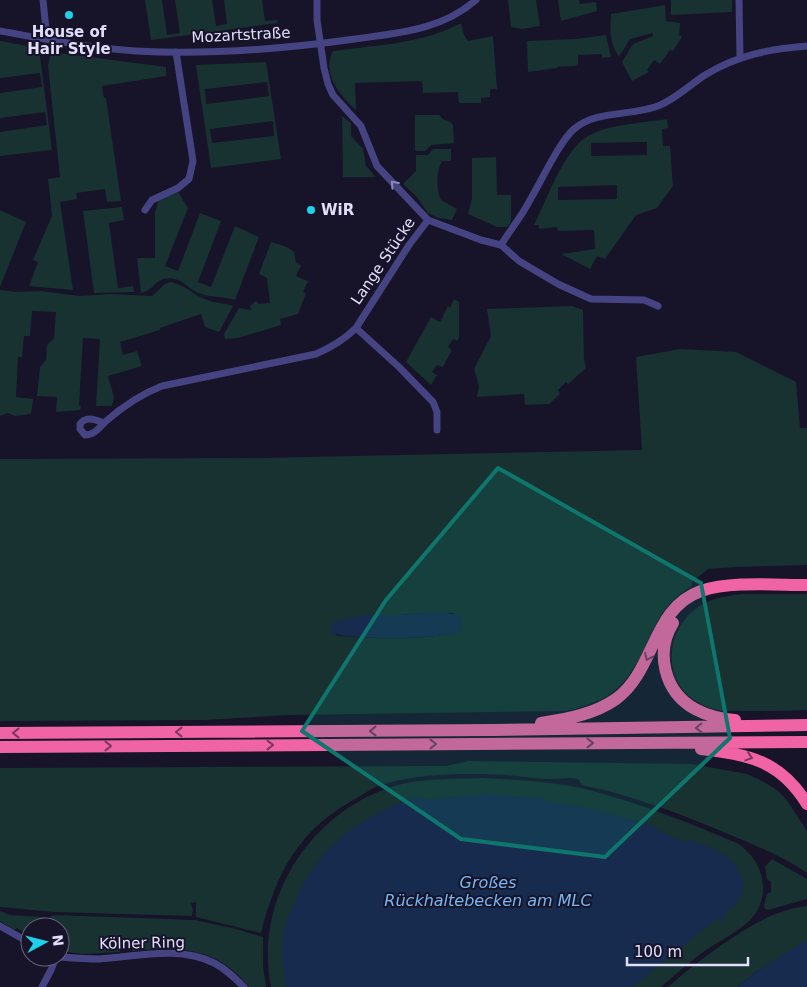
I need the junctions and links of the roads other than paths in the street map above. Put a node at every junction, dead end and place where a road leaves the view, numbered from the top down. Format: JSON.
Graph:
{"nodes":[{"id":1,"x":43,"y":0,"type":"edge"},
{"id":2,"x":317,"y":0,"type":"edge"},
{"id":3,"x":476,"y":0,"type":"edge"},
{"id":4,"x":739,"y":0,"type":"edge"},
{"id":5,"x":0,"y":31,"type":"edge"},
{"id":6,"x":47,"y":39,"type":"junction"},
{"id":7,"x":321,"y":44,"type":"junction"},
{"id":8,"x":807,"y":46,"type":"edge"},
{"id":9,"x":176,"y":52,"type":"junction"},
{"id":10,"x":740,"y":57,"type":"junction"},
{"id":11,"x":145,"y":210,"type":"dead end"},
{"id":12,"x":428,"y":220,"type":"junction"},
{"id":13,"x":501,"y":245,"type":"junction"},
{"id":14,"x":658,"y":306,"type":"dead end"},
{"id":15,"x":356,"y":328,"type":"junction"},
{"id":16,"x":104,"y":423,"type":"dead end"},
{"id":17,"x":437,"y":430,"type":"dead end"},
{"id":18,"x":807,"y":585,"type":"edge"},
{"id":19,"x":714,"y":588,"type":"junction"},
{"id":20,"x":782,"y":725,"type":"junction"},
{"id":21,"x":807,"y":725,"type":"edge"},
{"id":22,"x":492,"y":730,"type":"junction"},
{"id":23,"x":0,"y":733,"type":"edge"},
{"id":24,"x":807,"y":742,"type":"edge"},
{"id":25,"x":649,"y":743,"type":"junction"},
{"id":26,"x":0,"y":747,"type":"edge"},
{"id":27,"x":807,"y":804,"type":"edge"},
{"id":28,"x":0,"y":926,"type":"edge"},
{"id":29,"x":20,"y":937,"type":"edge"},
{"id":30,"x":70,"y":957,"type":"edge"},
{"id":31,"x":53,"y":967,"type":"edge"},
{"id":32,"x":42,"y":987,"type":"edge"},
{"id":33,"x":244,"y":987,"type":"edge"}],
"edges":[{"from":1,"to":6,"type":"street"},
{"from":2,"to":7,"type":"street"},
{"from":3,"to":7,"type":"street","name":"Mozartstraße"},
{"from":4,"to":10,"type":"street"},
{"from":5,"to":6,"type":"street","name":"Mozartstraße"},
{"from":6,"to":9,"type":"street","name":"Mozartstraße"},
{"from":7,"to":9,"type":"street","name":"Mozartstraße"},
{"from":12,"to":7,"type":"street","one_way":true},
{"from":8,"to":10,"type":"street"},
{"from":9,"to":11,"type":"street"},
{"from":10,"to":13,"type":"street"},
{"from":12,"to":13,"type":"street","name":"Lange Stücke"},
{"from":12,"to":15,"type":"street","name":"Lange Stücke"},
{"from":13,"to":14,"type":"street"},
{"from":15,"to":16,"type":"street","name":"Lange Stücke"},
{"from":15,"to":17,"type":"street"},
{"from":18,"to":19,"type":"highway"},
{"from":19,"to":20,"type":"highway"},
{"from":19,"to":22,"type":"highway","one_way":true},
{"from":20,"to":21,"type":"highway"},
{"from":20,"to":22,"type":"highway","one_way":true},
{"from":22,"to":23,"type":"highway","one_way":true},
{"from":24,"to":25,"type":"highway"},
{"from":26,"to":25,"type":"highway","one_way":true},
{"from":25,"to":27,"type":"highway","one_way":true},
{"from":28,"to":29,"type":"street"},
{"from":30,"to":33,"type":"street","name":"Kölner Ring"},
{"from":31,"to":32,"type":"street"}]}
